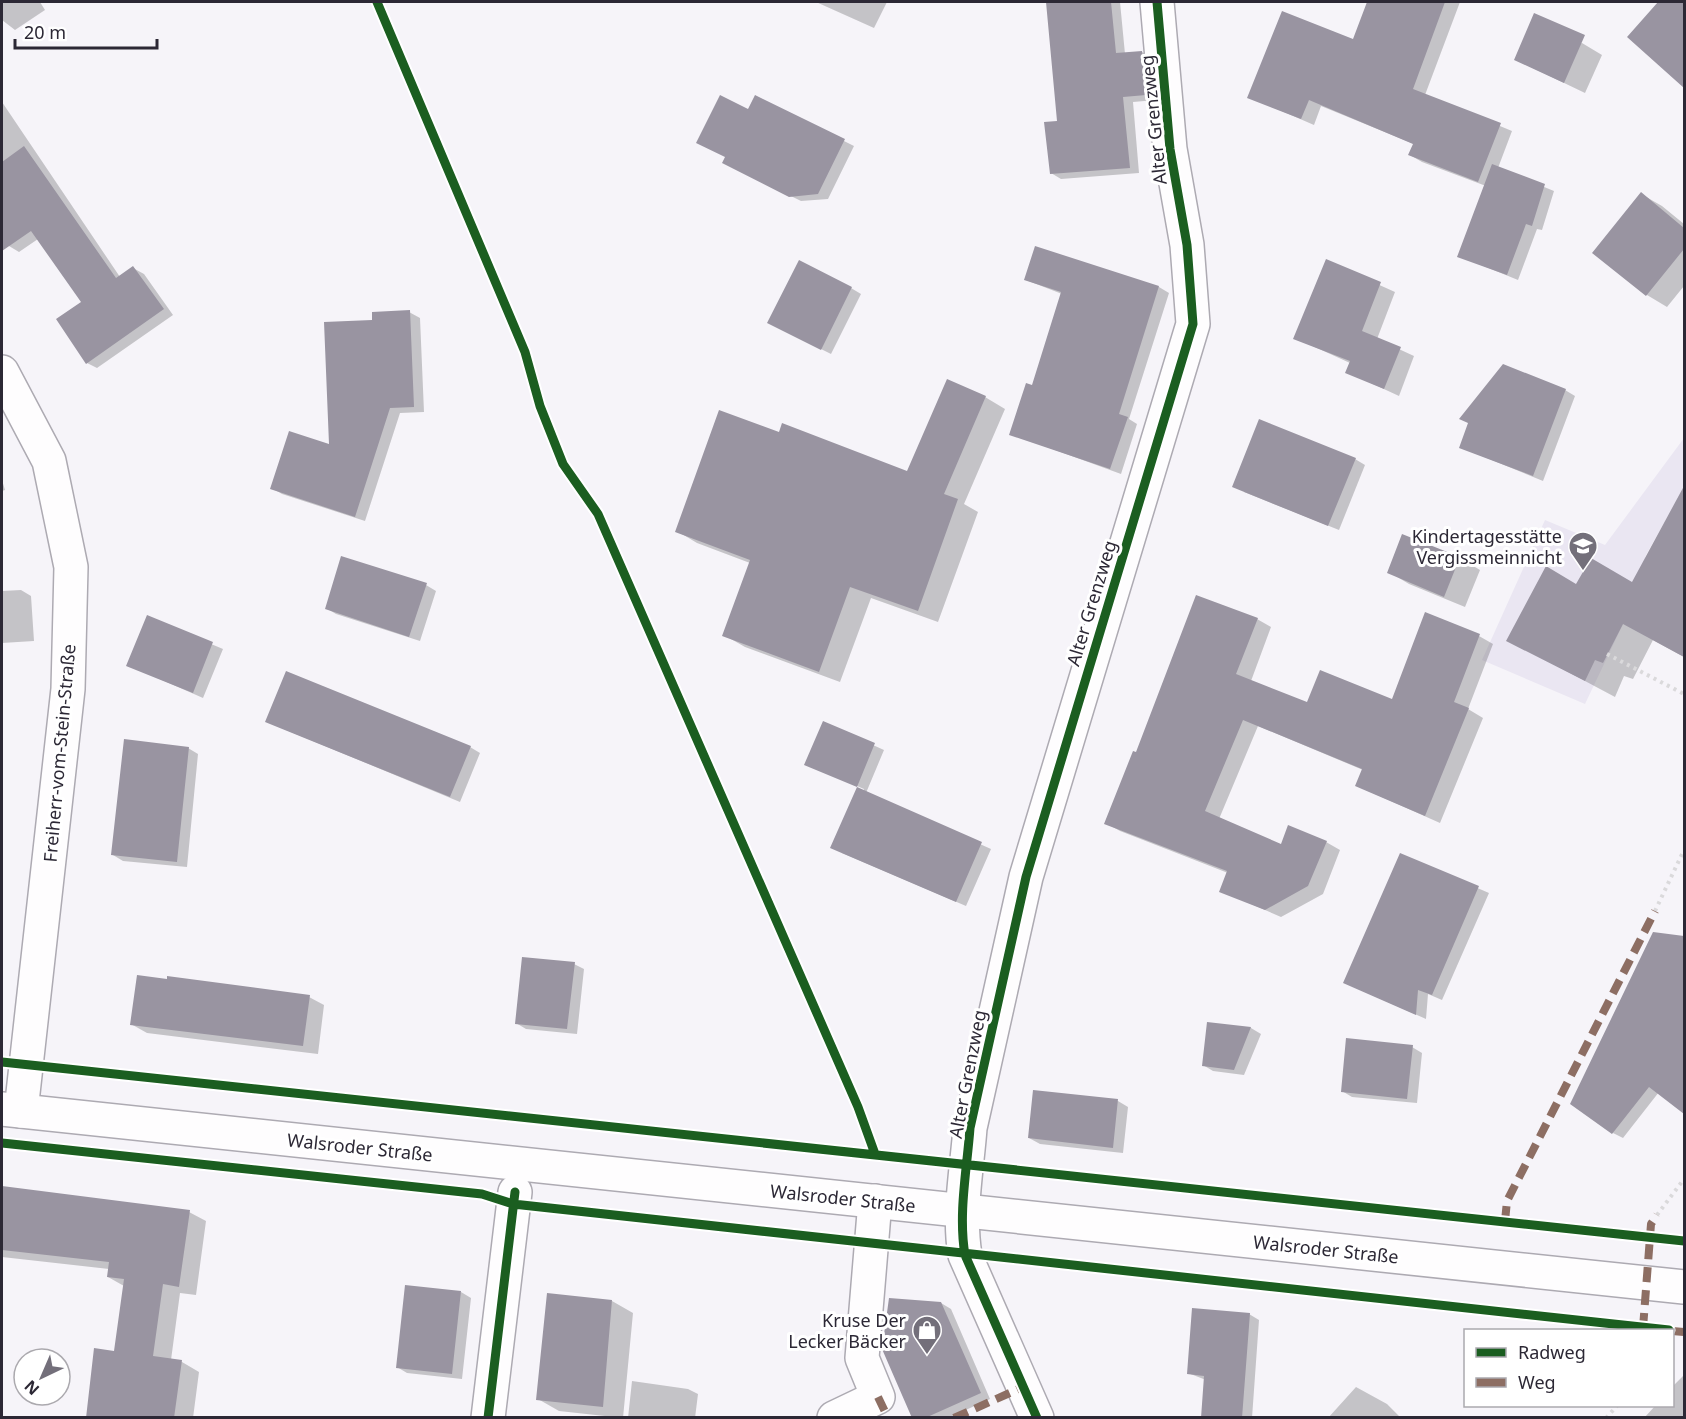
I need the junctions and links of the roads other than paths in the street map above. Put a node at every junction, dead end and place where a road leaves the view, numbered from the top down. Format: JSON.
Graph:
{"nodes":[{"id":1,"x":1157,"y":2,"type":"edge"},
{"id":2,"x":2,"y":372,"type":"edge"},
{"id":3,"x":11,"y":1110,"type":"edge"},
{"id":4,"x":514,"y":1192,"type":"dead end"},
{"id":5,"x":875,"y":1201,"type":"junction"},
{"id":6,"x":964,"y":1210,"type":"junction"},
{"id":7,"x":1684,"y":1287,"type":"edge"},
{"id":8,"x":488,"y":1418,"type":"edge"},
{"id":9,"x":834,"y":1418,"type":"edge"},
{"id":10,"x":1037,"y":1418,"type":"edge"}],
"edges":[{"from":1,"to":6,"type":"street","name":"Alter Grenzweg"},
{"from":2,"to":3,"type":"street","name":"Freiherr-vom-Stein-Straße"},
{"from":3,"to":5,"type":"street","name":"Walsroder Straße"},
{"from":4,"to":8,"type":"street"},
{"from":5,"to":6,"type":"street","name":"Walsroder Straße"},
{"from":5,"to":9,"type":"street"},
{"from":6,"to":7,"type":"street","name":"Walsroder Straße"},
{"from":6,"to":10,"type":"street","name":"Alter Grenzweg"}]}
